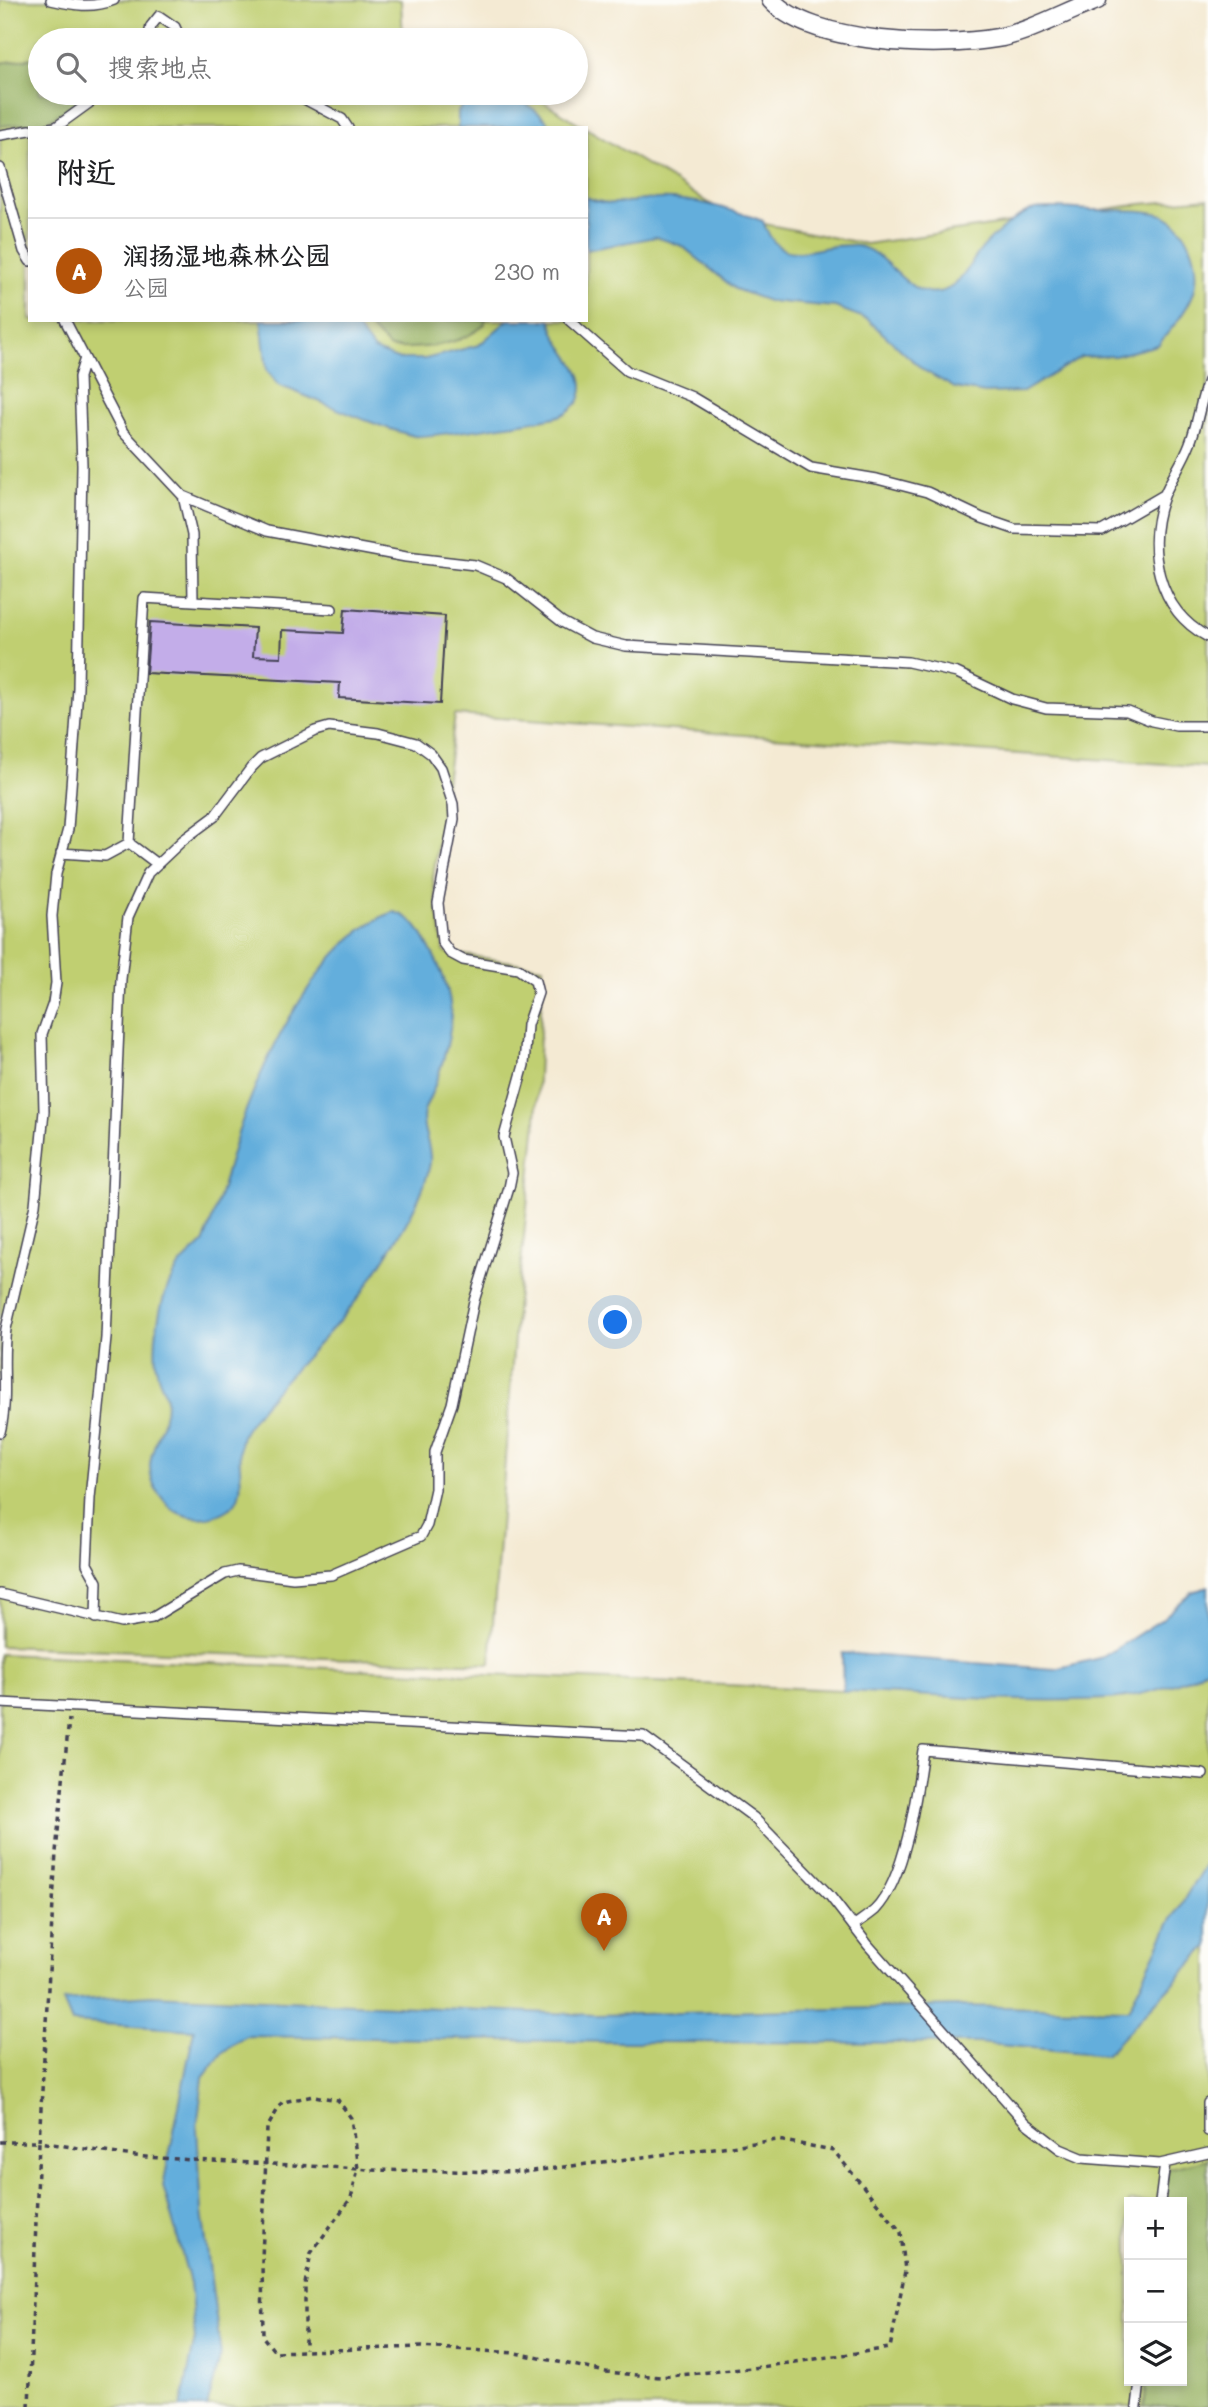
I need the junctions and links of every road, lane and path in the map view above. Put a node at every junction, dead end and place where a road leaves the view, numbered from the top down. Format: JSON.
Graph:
{"nodes":[{"id":1,"x":51,"y":0,"type":"edge"},
{"id":2,"x":114,"y":0,"type":"edge"},
{"id":3,"x":771,"y":0,"type":"edge"},
{"id":4,"x":1097,"y":0,"type":"edge"},
{"id":5,"x":151,"y":28,"type":"edge"},
{"id":6,"x":176,"y":28,"type":"edge"},
{"id":7,"x":86,"y":105,"type":"edge"},
{"id":8,"x":316,"y":105,"type":"edge"},
{"id":9,"x":57,"y":126,"type":"edge"},
{"id":10,"x":347,"y":126,"type":"edge"},
{"id":11,"x":28,"y":130,"type":"edge"},
{"id":12,"x":0,"y":135,"type":"edge"},
{"id":13,"x":0,"y":169,"type":"edge"},
{"id":14,"x":28,"y":255,"type":"edge"},
{"id":15,"x":66,"y":322,"type":"edge"},
{"id":16,"x":571,"y":322,"type":"edge"},
{"id":17,"x":84,"y":361,"type":"junction"},
{"id":18,"x":1208,"y":381,"type":"edge"},
{"id":19,"x":1164,"y":495,"type":"junction"},
{"id":20,"x":183,"y":496,"type":"junction"},
{"id":21,"x":192,"y":601,"type":"junction"},
{"id":22,"x":332,"y":609,"type":"dead end"},
{"id":23,"x":1208,"y":637,"type":"edge"},
{"id":24,"x":1208,"y":726,"type":"edge"},
{"id":25,"x":129,"y":844,"type":"junction"},
{"id":26,"x":61,"y":853,"type":"junction"},
{"id":27,"x":157,"y":864,"type":"junction"},
{"id":28,"x":0,"y":1432,"type":"edge"},
{"id":29,"x":0,"y":1594,"type":"edge"},
{"id":30,"x":96,"y":1618,"type":"junction"},
{"id":31,"x":0,"y":1703,"type":"edge"},
{"id":32,"x":71,"y":1706,"type":"junction"},
{"id":33,"x":1203,"y":1773,"type":"dead end"},
{"id":34,"x":853,"y":1926,"type":"junction"},
{"id":35,"x":1208,"y":2103,"type":"edge"},
{"id":36,"x":1208,"y":2131,"type":"edge"},
{"id":37,"x":0,"y":2142,"type":"edge"},
{"id":38,"x":39,"y":2142,"type":"junction"},
{"id":39,"x":1208,"y":2152,"type":"edge"},
{"id":40,"x":267,"y":2163,"type":"junction"},
{"id":41,"x":1165,"y":2163,"type":"junction"},
{"id":42,"x":358,"y":2169,"type":"junction"},
{"id":43,"x":1161,"y":2197,"type":"edge"},
{"id":44,"x":305,"y":2349,"type":"junction"},
{"id":45,"x":1139,"y":2386,"type":"edge"},
{"id":46,"x":29,"y":2407,"type":"edge"},
{"id":47,"x":1137,"y":2407,"type":"edge"}],
"edges":[{"from":1,"to":2,"type":"lane"},
{"from":3,"to":4,"type":"street"},
{"from":5,"to":6,"type":"lane"},
{"from":7,"to":9,"type":"lane"},
{"from":8,"to":10,"type":"lane"},
{"from":11,"to":12,"type":"lane"},
{"from":13,"to":14,"type":"lane"},
{"from":15,"to":17,"type":"lane"},
{"from":16,"to":19,"type":"lane"},
{"from":17,"to":20,"type":"lane"},
{"from":17,"to":26,"type":"lane"},
{"from":18,"to":19,"type":"lane"},
{"from":19,"to":23,"type":"lane"},
{"from":20,"to":21,"type":"lane"},
{"from":20,"to":24,"type":"lane"},
{"from":21,"to":22,"type":"lane"},
{"from":21,"to":25,"type":"lane"},
{"from":25,"to":26,"type":"lane"},
{"from":25,"to":27,"type":"lane"},
{"from":26,"to":28,"type":"lane"},
{"from":27,"to":30,"type":"lane"},
{"from":27,"to":30,"type":"lane"},
{"from":29,"to":30,"type":"lane"},
{"from":31,"to":32,"type":"lane"},
{"from":32,"to":34,"type":"lane"},
{"from":32,"to":38,"type":"path"},
{"from":33,"to":34,"type":"lane"},
{"from":34,"to":41,"type":"lane"},
{"from":35,"to":36,"type":"lane"},
{"from":37,"to":38,"type":"path"},
{"from":38,"to":40,"type":"path"},
{"from":38,"to":46,"type":"path"},
{"from":39,"to":41,"type":"lane"},
{"from":40,"to":42,"type":"path"},
{"from":40,"to":42,"type":"path"},
{"from":40,"to":44,"type":"path"},
{"from":41,"to":43,"type":"lane"},
{"from":42,"to":44,"type":"path"},
{"from":42,"to":44,"type":"path"},
{"from":45,"to":47,"type":"lane"}]}
